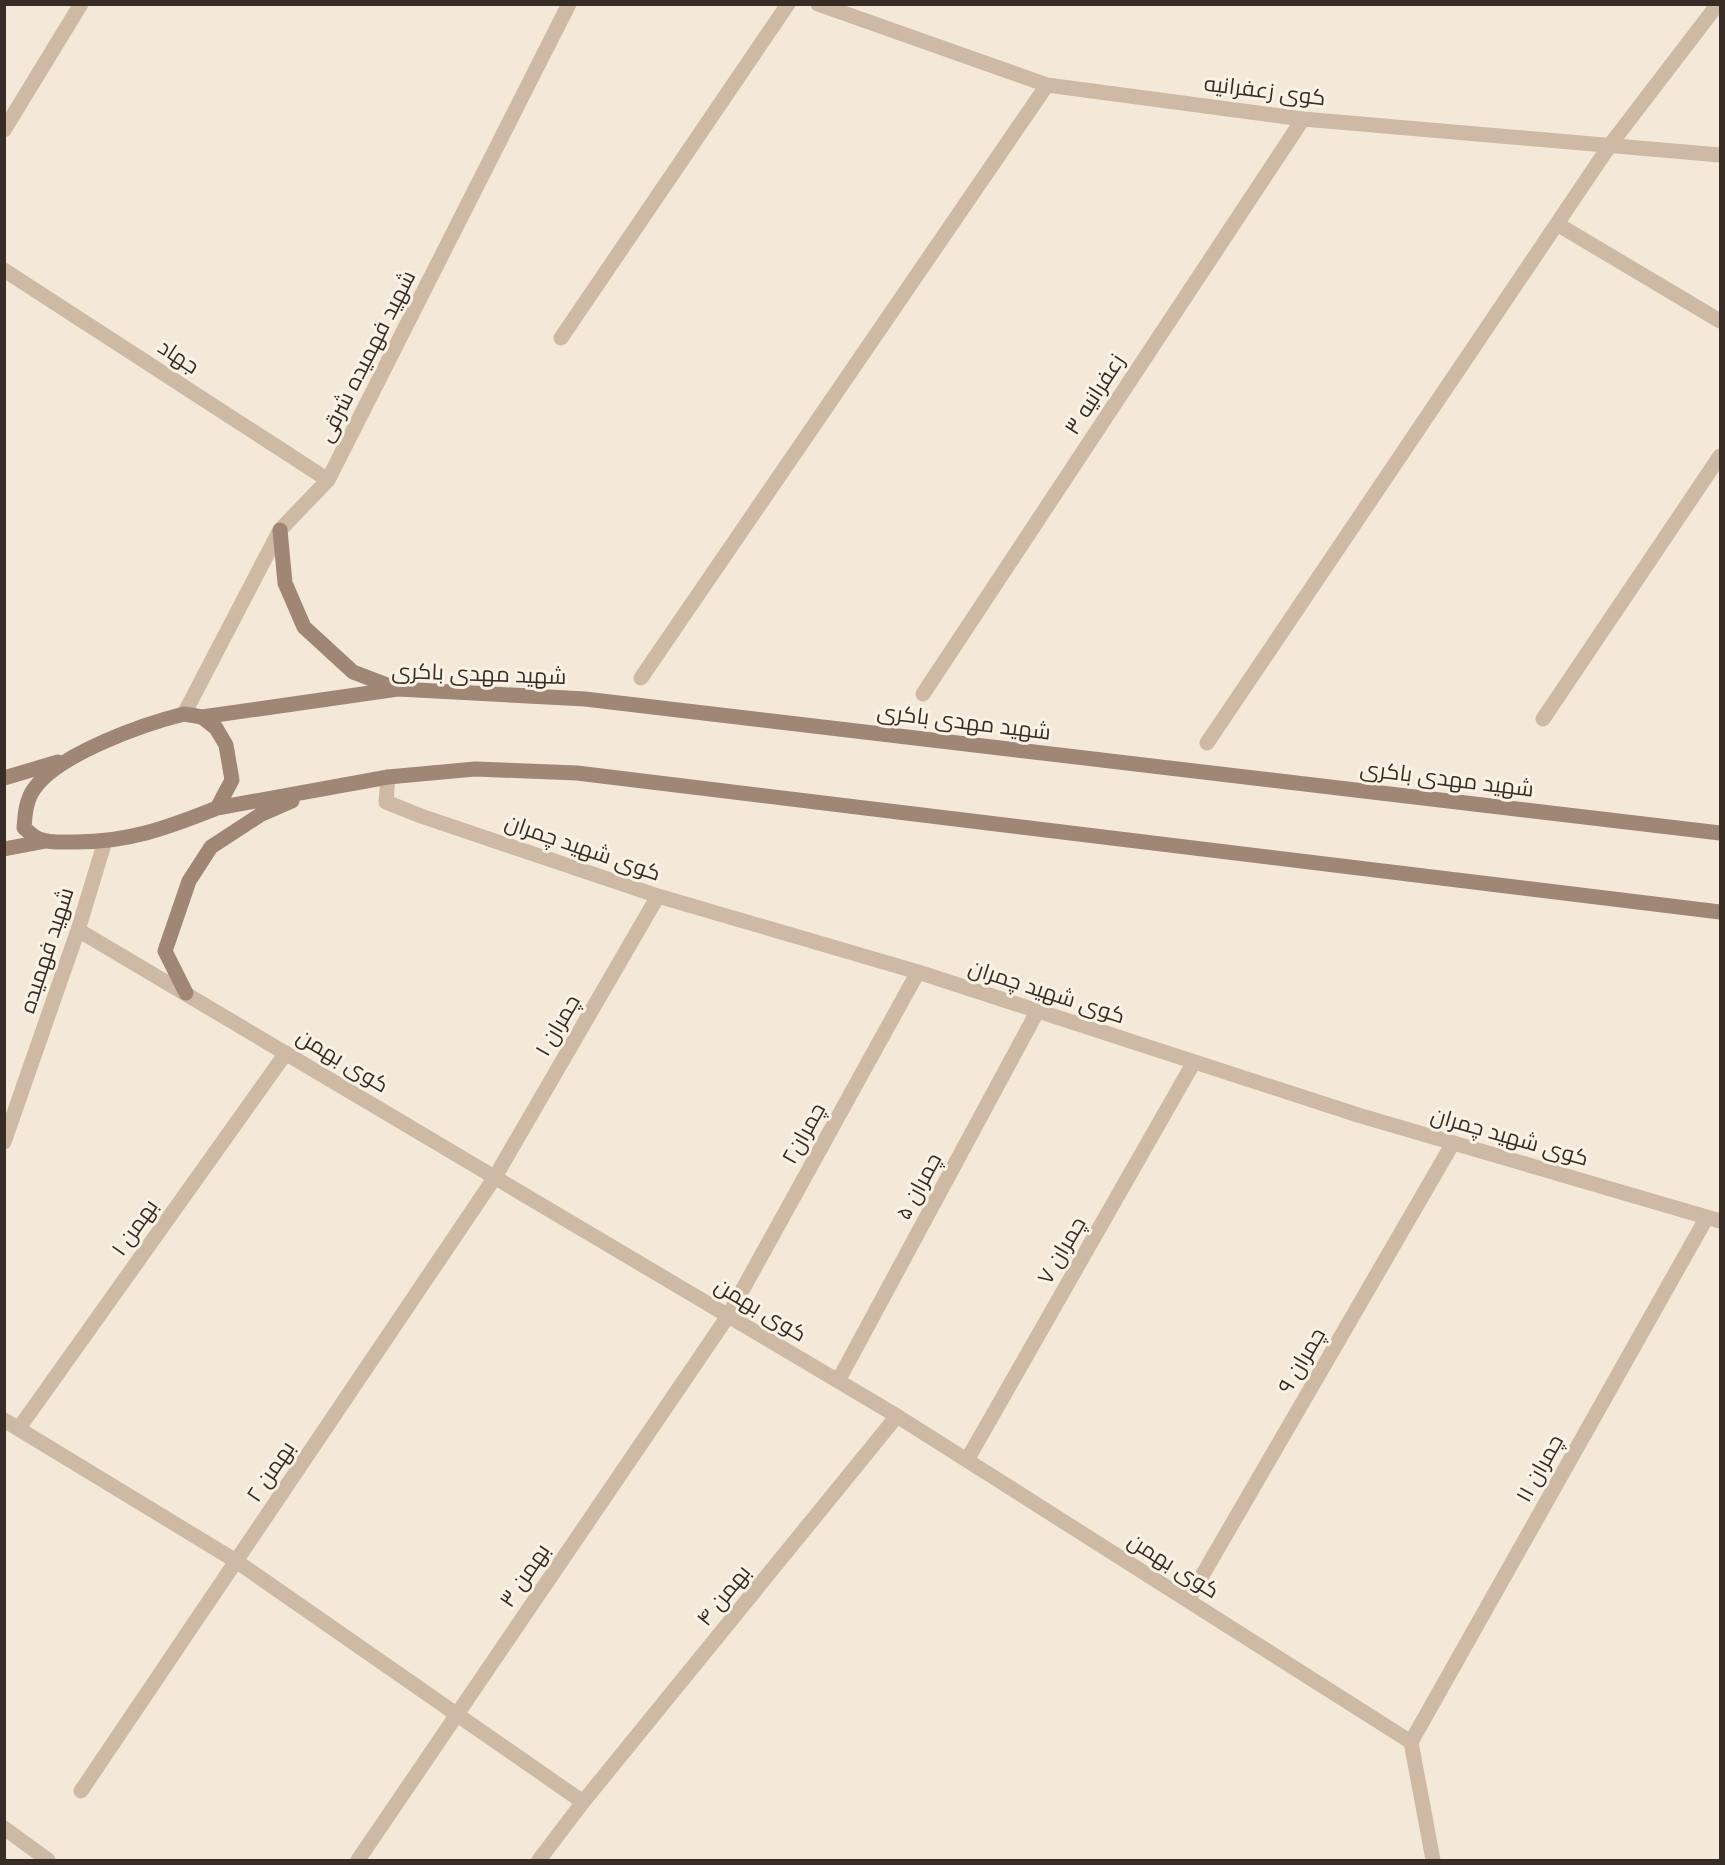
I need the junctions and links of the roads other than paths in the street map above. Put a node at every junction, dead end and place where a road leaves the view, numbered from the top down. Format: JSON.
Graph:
{"nodes":[{"id":1,"x":81,"y":4,"type":"edge"},
{"id":2,"x":569,"y":4,"type":"edge"},
{"id":3,"x":788,"y":4,"type":"edge"},
{"id":4,"x":818,"y":4,"type":"edge"},
{"id":5,"x":1718,"y":4,"type":"edge"},
{"id":6,"x":1047,"y":85,"type":"junction"},
{"id":7,"x":1303,"y":119,"type":"junction"},
{"id":8,"x":4,"y":130,"type":"edge"},
{"id":9,"x":1610,"y":145,"type":"junction"},
{"id":10,"x":1720,"y":155,"type":"edge"},
{"id":11,"x":1557,"y":224,"type":"junction"},
{"id":12,"x":4,"y":270,"type":"edge"},
{"id":13,"x":1720,"y":321,"type":"edge"},
{"id":14,"x":561,"y":338,"type":"dead end"},
{"id":15,"x":1720,"y":456,"type":"edge"},
{"id":16,"x":328,"y":480,"type":"junction"},
{"id":17,"x":280,"y":530,"type":"junction"},
{"id":18,"x":641,"y":678,"type":"dead end"},
{"id":19,"x":398,"y":689,"type":"junction"},
{"id":20,"x":923,"y":693,"type":"dead end"},
{"id":21,"x":184,"y":714,"type":"junction"},
{"id":22,"x":202,"y":717,"type":"junction"},
{"id":23,"x":1542,"y":719,"type":"dead end"},
{"id":24,"x":1207,"y":743,"type":"dead end"},
{"id":25,"x":72,"y":758,"type":"junction"},
{"id":26,"x":388,"y":777,"type":"junction"},
{"id":27,"x":4,"y":778,"type":"edge"},
{"id":28,"x":314,"y":791,"type":"junction"},
{"id":29,"x":217,"y":808,"type":"junction"},
{"id":30,"x":1720,"y":833,"type":"edge"},
{"id":31,"x":50,"y":841,"type":"junction"},
{"id":32,"x":105,"y":841,"type":"junction"},
{"id":33,"x":4,"y":849,"type":"edge"},
{"id":34,"x":658,"y":897,"type":"junction"},
{"id":35,"x":1720,"y":912,"type":"edge"},
{"id":36,"x":78,"y":930,"type":"junction"},
{"id":37,"x":918,"y":972,"type":"junction"},
{"id":38,"x":186,"y":993,"type":"junction"},
{"id":39,"x":1037,"y":1012,"type":"junction"},
{"id":40,"x":286,"y":1053,"type":"junction"},
{"id":41,"x":1194,"y":1062,"type":"junction"},
{"id":42,"x":4,"y":1142,"type":"edge"},
{"id":43,"x":1452,"y":1143,"type":"junction"},
{"id":44,"x":495,"y":1177,"type":"junction"},
{"id":45,"x":1714,"y":1219,"type":"edge"},
{"id":46,"x":728,"y":1316,"type":"junction"},
{"id":47,"x":838,"y":1381,"type":"junction"},
{"id":48,"x":897,"y":1416,"type":"junction"},
{"id":49,"x":4,"y":1420,"type":"edge"},
{"id":50,"x":19,"y":1428,"type":"junction"},
{"id":51,"x":967,"y":1460,"type":"junction"},
{"id":52,"x":236,"y":1561,"type":"junction"},
{"id":53,"x":1188,"y":1600,"type":"junction"},
{"id":54,"x":457,"y":1715,"type":"junction"},
{"id":55,"x":1411,"y":1742,"type":"junction"},
{"id":56,"x":81,"y":1791,"type":"dead end"},
{"id":57,"x":583,"y":1802,"type":"junction"},
{"id":58,"x":4,"y":1828,"type":"edge"},
{"id":59,"x":48,"y":1860,"type":"edge"},
{"id":60,"x":358,"y":1860,"type":"edge"},
{"id":61,"x":539,"y":1860,"type":"edge"},
{"id":62,"x":1433,"y":1860,"type":"edge"}],
"edges":[{"from":1,"to":8,"type":"street"},
{"from":2,"to":16,"type":"street","name":"شهید فهمیده شرقی"},
{"from":3,"to":14,"type":"street"},
{"from":4,"to":6,"type":"street","name":"کوی زعفرانیه"},
{"from":5,"to":9,"type":"street"},
{"from":6,"to":7,"type":"street","name":"کوی زعفرانیه"},
{"from":6,"to":18,"type":"street"},
{"from":7,"to":9,"type":"street","name":"کوی زعفرانیه"},
{"from":7,"to":20,"type":"street","name":"زعفرانیه ۳"},
{"from":9,"to":10,"type":"street","name":"کوی زعفرانیه"},
{"from":9,"to":11,"type":"street"},
{"from":11,"to":13,"type":"street"},
{"from":11,"to":24,"type":"street"},
{"from":12,"to":16,"type":"street","name":"جهاد"},
{"from":15,"to":23,"type":"street"},
{"from":16,"to":17,"type":"street","name":"شهید فهمیده شرقی"},
{"from":17,"to":19,"type":"main road"},
{"from":17,"to":21,"type":"street","name":"شهید فهمیده شرقی"},
{"from":19,"to":22,"type":"main road","name":"شهید مهدی باکری"},
{"from":19,"to":30,"type":"main road","name":"شهید مهدی باکری"},
{"from":21,"to":22,"type":"main road","name":"شهید مهدی باکری"},
{"from":21,"to":25,"type":"main road"},
{"from":22,"to":29,"type":"main road"},
{"from":25,"to":27,"type":"main road"},
{"from":25,"to":31,"type":"main road"},
{"from":26,"to":28,"type":"main road"},
{"from":26,"to":34,"type":"street","name":"کوی شهید چمران"},
{"from":26,"to":35,"type":"main road"},
{"from":28,"to":29,"type":"main road"},
{"from":28,"to":38,"type":"main road"},
{"from":29,"to":32,"type":"main road"},
{"from":31,"to":32,"type":"main road"},
{"from":31,"to":33,"type":"main road"},
{"from":32,"to":36,"type":"street","name":"شهید فهمیده"},
{"from":34,"to":37,"type":"street","name":"کوی شهید چمران"},
{"from":34,"to":44,"type":"street","name":"چمران ۱"},
{"from":36,"to":38,"type":"street","name":"کوی بهمن"},
{"from":36,"to":42,"type":"street","name":"شهید فهمیده"},
{"from":37,"to":39,"type":"street","name":"کوی شهید چمران"},
{"from":37,"to":46,"type":"street","name":"چمران۲"},
{"from":38,"to":40,"type":"street","name":"کوی بهمن"},
{"from":39,"to":41,"type":"street","name":"کوی شهید چمران"},
{"from":39,"to":47,"type":"street","name":"چمران ۵"},
{"from":40,"to":44,"type":"street","name":"کوی بهمن"},
{"from":40,"to":50,"type":"street","name":"بهمن ۱"},
{"from":41,"to":43,"type":"street","name":"کوی شهید چمران"},
{"from":41,"to":51,"type":"street","name":"چمران ۷"},
{"from":43,"to":45,"type":"street","name":"کوی شهید چمران"},
{"from":43,"to":53,"type":"street","name":"چمران ۹"},
{"from":44,"to":46,"type":"street","name":"کوی بهمن"},
{"from":44,"to":52,"type":"street","name":"بهمن ۲"},
{"from":45,"to":55,"type":"street","name":"چمران ۱۱"},
{"from":46,"to":47,"type":"street","name":"کوی بهمن"},
{"from":46,"to":54,"type":"street","name":"بهمن ۳"},
{"from":47,"to":48,"type":"street","name":"کوی بهمن"},
{"from":48,"to":51,"type":"street","name":"کوی بهمن"},
{"from":48,"to":57,"type":"street","name":"بهمن ۴"},
{"from":49,"to":50,"type":"street"},
{"from":50,"to":52,"type":"street"},
{"from":51,"to":53,"type":"street","name":"کوی بهمن"},
{"from":52,"to":54,"type":"street"},
{"from":52,"to":56,"type":"street","name":"بهمن ۲"},
{"from":53,"to":55,"type":"street","name":"کوی بهمن"},
{"from":54,"to":57,"type":"street"},
{"from":54,"to":60,"type":"street","name":"بهمن ۳"},
{"from":55,"to":62,"type":"street"},
{"from":57,"to":61,"type":"street","name":"بهمن ۴"},
{"from":58,"to":59,"type":"street"}]}
